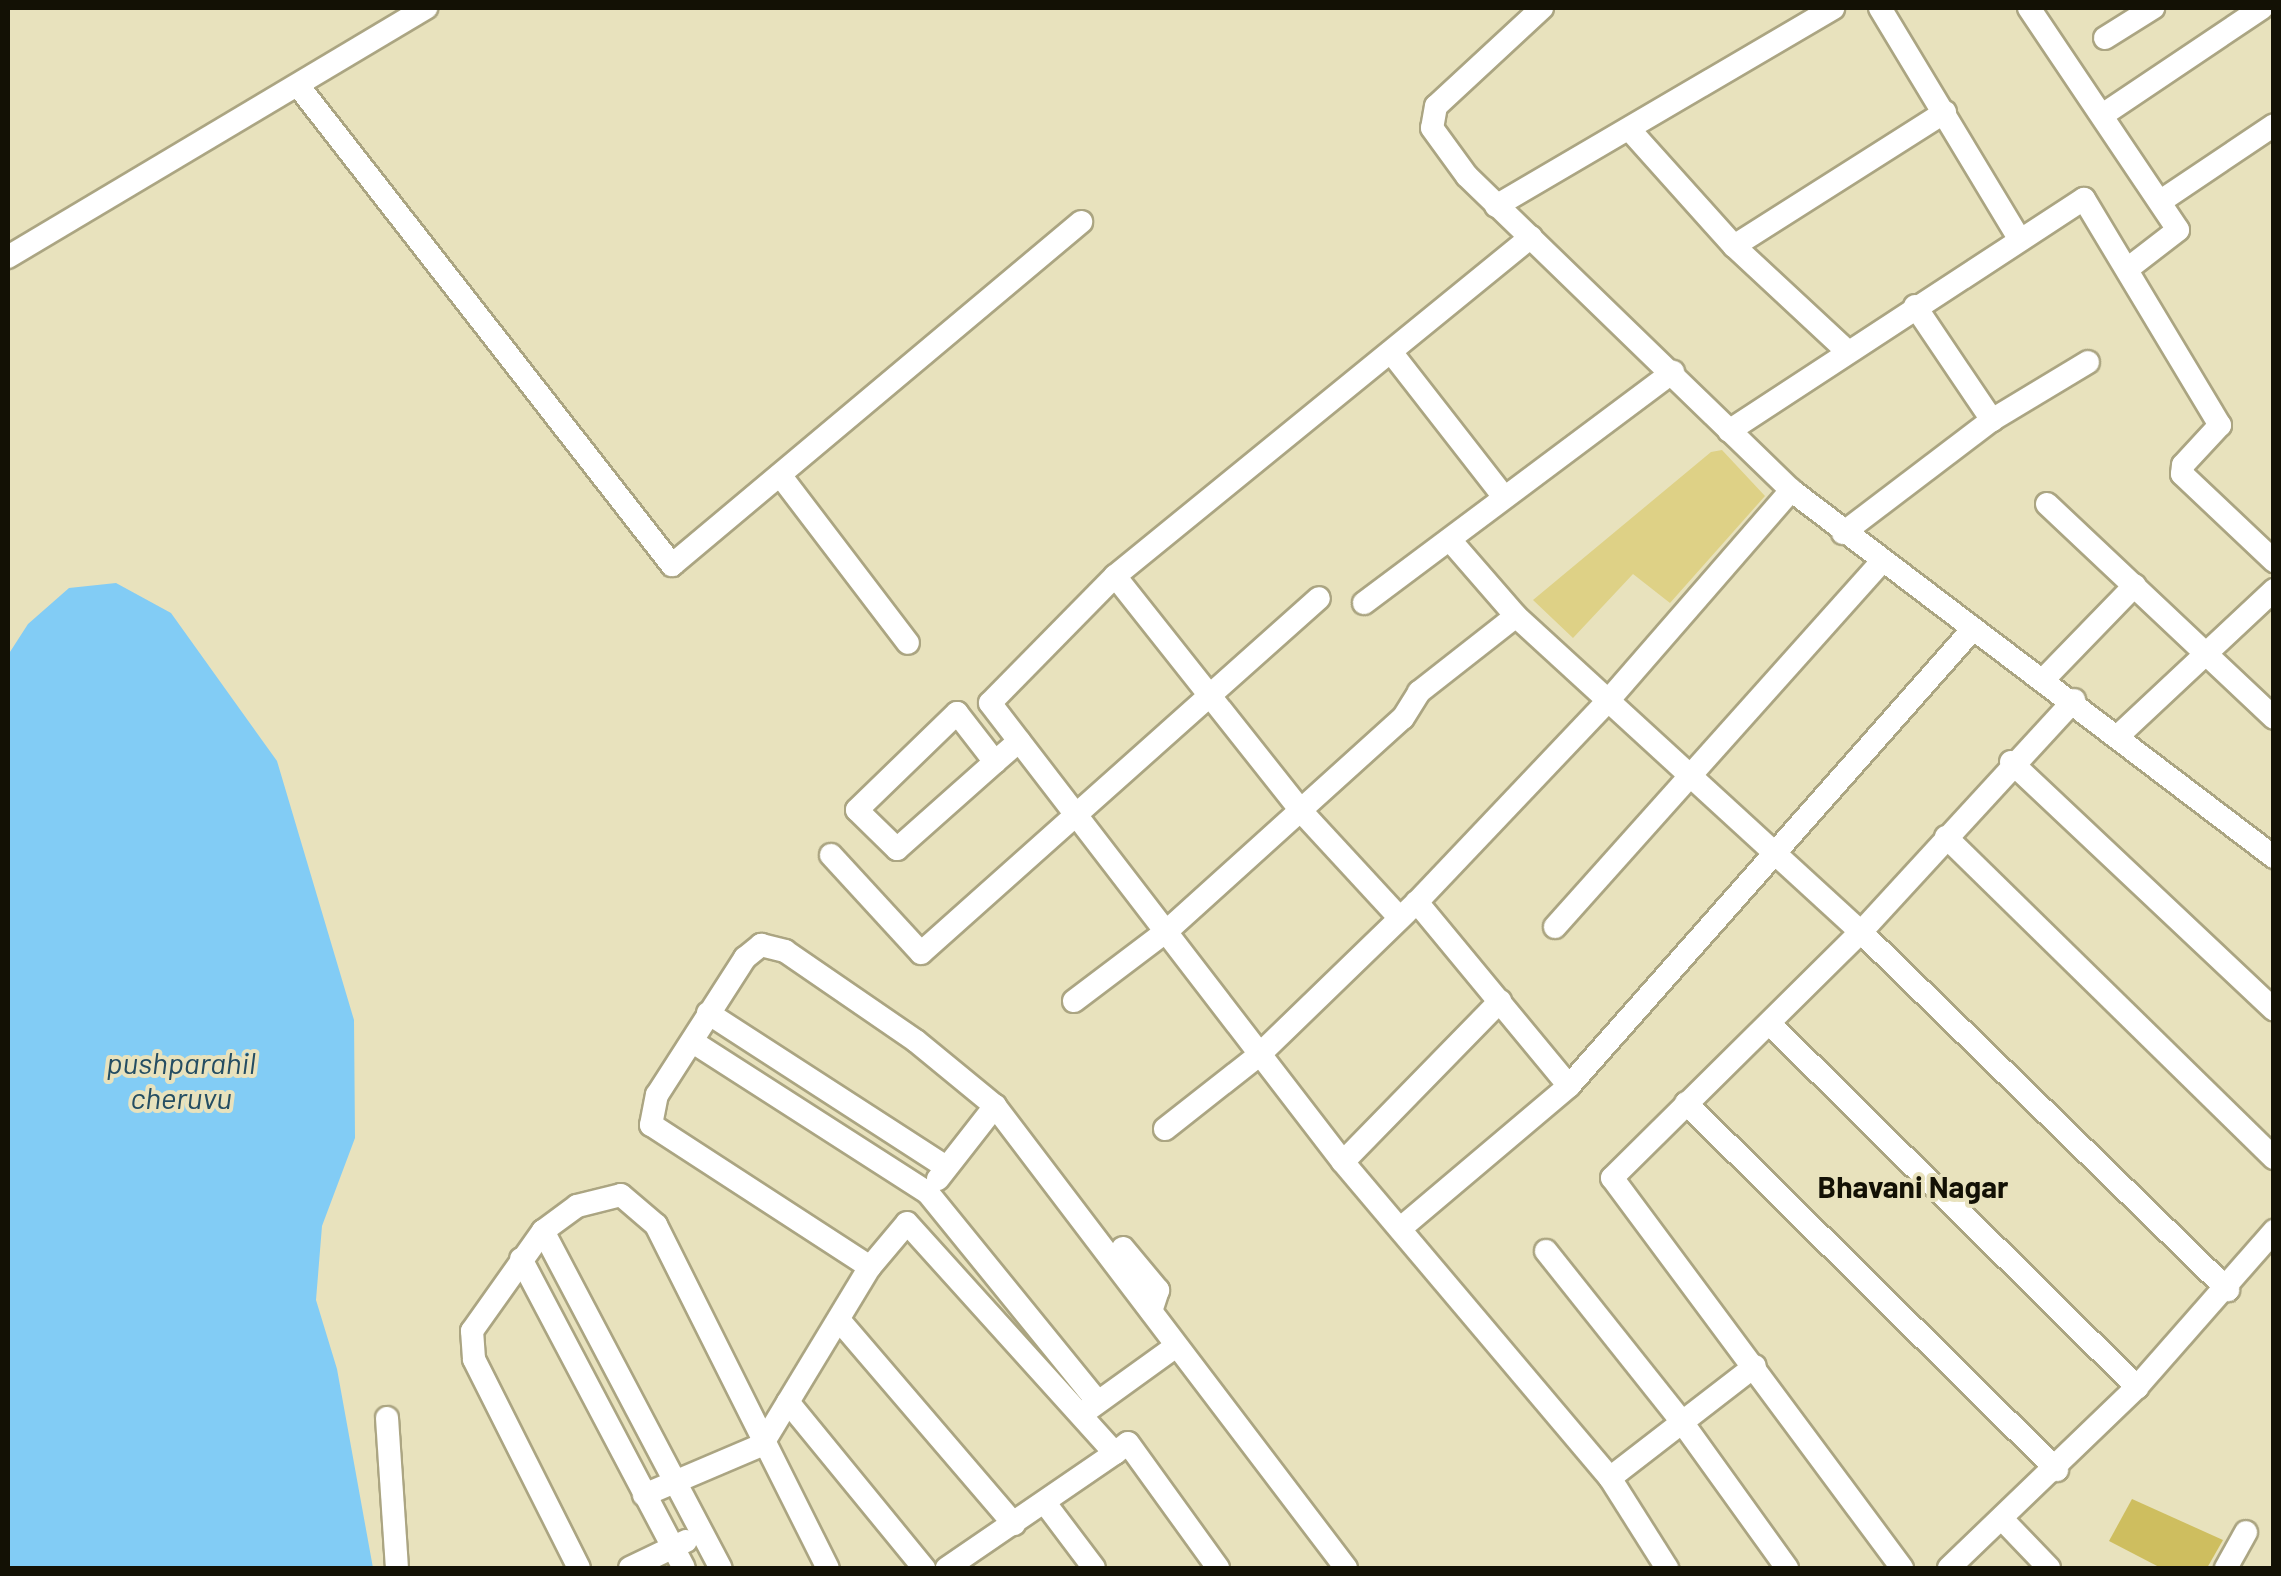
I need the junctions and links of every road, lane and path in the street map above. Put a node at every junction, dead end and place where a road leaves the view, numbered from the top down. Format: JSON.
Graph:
{"nodes":[{"id":1,"x":426,"y":8,"type":"edge"},
{"id":2,"x":1542,"y":8,"type":"edge"},
{"id":3,"x":1833,"y":8,"type":"edge"},
{"id":4,"x":1880,"y":8,"type":"edge"},
{"id":5,"x":2029,"y":8,"type":"edge"},
{"id":6,"x":2153,"y":8,"type":"edge"},
{"id":7,"x":2262,"y":8,"type":"edge"},
{"id":8,"x":2105,"y":38,"type":"dead end"},
{"id":9,"x":300,"y":88,"type":"junction"},
{"id":10,"x":1945,"y":112,"type":"junction"},
{"id":11,"x":2104,"y":114,"type":"junction"},
{"id":12,"x":2274,"y":125,"type":"edge"},
{"id":13,"x":1629,"y":129,"type":"junction"},
{"id":14,"x":2162,"y":202,"type":"junction"},
{"id":15,"x":1496,"y":206,"type":"junction"},
{"id":16,"x":1082,"y":222,"type":"dead end"},
{"id":17,"x":1531,"y":236,"type":"junction"},
{"id":18,"x":2018,"y":237,"type":"junction"},
{"id":19,"x":1734,"y":246,"type":"junction"},
{"id":20,"x":8,"y":256,"type":"edge"},
{"id":21,"x":2130,"y":267,"type":"junction"},
{"id":22,"x":1915,"y":306,"type":"junction"},
{"id":23,"x":1391,"y":352,"type":"junction"},
{"id":24,"x":1847,"y":352,"type":"junction"},
{"id":25,"x":2088,"y":362,"type":"dead end"},
{"id":26,"x":1673,"y":372,"type":"junction"},
{"id":27,"x":1992,"y":420,"type":"junction"},
{"id":28,"x":1728,"y":430,"type":"junction"},
{"id":29,"x":780,"y":475,"type":"junction"},
{"id":30,"x":1791,"y":490,"type":"junction"},
{"id":31,"x":1503,"y":496,"type":"junction"},
{"id":32,"x":2047,"y":504,"type":"dead end"},
{"id":33,"x":1843,"y":533,"type":"junction"},
{"id":34,"x":1450,"y":540,"type":"junction"},
{"id":35,"x":2274,"y":561,"type":"edge"},
{"id":36,"x":1880,"y":563,"type":"junction"},
{"id":37,"x":1116,"y":576,"type":"junction"},
{"id":38,"x":2135,"y":586,"type":"junction"},
{"id":39,"x":2274,"y":590,"type":"edge"},
{"id":40,"x":1319,"y":598,"type":"dead end"},
{"id":41,"x":1364,"y":603,"type":"dead end"},
{"id":42,"x":1516,"y":616,"type":"junction"},
{"id":43,"x":1972,"y":630,"type":"junction"},
{"id":44,"x":908,"y":643,"type":"dead end"},
{"id":45,"x":2210,"y":652,"type":"junction"},
{"id":46,"x":2045,"y":678,"type":"junction"},
{"id":47,"x":1212,"y":693,"type":"junction"},
{"id":48,"x":2074,"y":700,"type":"junction"},
{"id":49,"x":1607,"y":702,"type":"junction"},
{"id":50,"x":2274,"y":718,"type":"edge"},
{"id":51,"x":2118,"y":736,"type":"junction"},
{"id":52,"x":1018,"y":741,"type":"junction"},
{"id":53,"x":995,"y":762,"type":"junction"},
{"id":54,"x":2012,"y":762,"type":"junction"},
{"id":55,"x":1687,"y":778,"type":"junction"},
{"id":56,"x":1302,"y":812,"type":"junction"},
{"id":57,"x":1074,"y":814,"type":"junction"},
{"id":58,"x":1946,"y":837,"type":"junction"},
{"id":59,"x":830,"y":855,"type":"dead end"},
{"id":60,"x":1775,"y":856,"type":"junction"},
{"id":61,"x":2274,"y":857,"type":"edge"},
{"id":62,"x":1417,"y":902,"type":"junction"},
{"id":63,"x":1398,"y":916,"type":"junction"},
{"id":64,"x":1555,"y":927,"type":"dead end"},
{"id":65,"x":1168,"y":930,"type":"junction"},
{"id":66,"x":1861,"y":932,"type":"junction"},
{"id":67,"x":1074,"y":1001,"type":"dead end"},
{"id":68,"x":1500,"y":1002,"type":"junction"},
{"id":69,"x":2274,"y":1010,"type":"edge"},
{"id":70,"x":708,"y":1013,"type":"junction"},
{"id":71,"x":1769,"y":1023,"type":"junction"},
{"id":72,"x":692,"y":1042,"type":"junction"},
{"id":73,"x":1259,"y":1055,"type":"junction"},
{"id":74,"x":1569,"y":1086,"type":"junction"},
{"id":75,"x":1686,"y":1103,"type":"junction"},
{"id":76,"x":995,"y":1106,"type":"junction"},
{"id":77,"x":1166,"y":1129,"type":"dead end"},
{"id":78,"x":2274,"y":1158,"type":"edge"},
{"id":79,"x":1344,"y":1162,"type":"junction"},
{"id":80,"x":946,"y":1168,"type":"junction"},
{"id":81,"x":928,"y":1194,"type":"junction"},
{"id":82,"x":762,"y":1198,"type":"junction"},
{"id":83,"x":907,"y":1223,"type":"junction"},
{"id":84,"x":1401,"y":1228,"type":"junction"},
{"id":85,"x":543,"y":1231,"type":"junction"},
{"id":86,"x":2274,"y":1231,"type":"edge"},
{"id":87,"x":1111,"y":1234,"type":"dead end"},
{"id":88,"x":818,"y":1251,"type":"dead end"},
{"id":89,"x":1546,"y":1251,"type":"dead end"},
{"id":90,"x":521,"y":1260,"type":"junction"},
{"id":91,"x":870,"y":1267,"type":"junction"},
{"id":92,"x":2228,"y":1290,"type":"junction"},
{"id":93,"x":1151,"y":1311,"type":"junction"},
{"id":94,"x":839,"y":1320,"type":"junction"},
{"id":95,"x":1176,"y":1346,"type":"junction"},
{"id":96,"x":1755,"y":1366,"type":"junction"},
{"id":97,"x":2138,"y":1387,"type":"junction"},
{"id":98,"x":788,"y":1402,"type":"junction"},
{"id":99,"x":1088,"y":1409,"type":"junction"},
{"id":100,"x":387,"y":1418,"type":"dead end"},
{"id":101,"x":1682,"y":1422,"type":"junction"},
{"id":102,"x":762,"y":1444,"type":"junction"},
{"id":103,"x":1115,"y":1453,"type":"junction"},
{"id":104,"x":2058,"y":1470,"type":"junction"},
{"id":105,"x":1610,"y":1478,"type":"junction"},
{"id":106,"x":675,"y":1482,"type":"junction"},
{"id":107,"x":644,"y":1494,"type":"junction"},
{"id":108,"x":1044,"y":1502,"type":"junction"},
{"id":109,"x":534,"y":1511,"type":"dead end"},
{"id":110,"x":2004,"y":1521,"type":"junction"},
{"id":111,"x":1014,"y":1524,"type":"junction"},
{"id":112,"x":702,"y":1532,"type":"junction"},
{"id":113,"x":2246,"y":1532,"type":"dead end"},
{"id":114,"x":678,"y":1558,"type":"edge"},
{"id":115,"x":963,"y":1564,"type":"edge"},
{"id":116,"x":397,"y":1568,"type":"edge"},
{"id":117,"x":564,"y":1568,"type":"edge"},
{"id":118,"x":579,"y":1568,"type":"edge"},
{"id":119,"x":630,"y":1568,"type":"edge"},
{"id":120,"x":721,"y":1568,"type":"edge"},
{"id":121,"x":828,"y":1568,"type":"edge"},
{"id":122,"x":924,"y":1568,"type":"edge"},
{"id":123,"x":1094,"y":1568,"type":"edge"},
{"id":124,"x":1218,"y":1568,"type":"edge"},
{"id":125,"x":1346,"y":1568,"type":"edge"},
{"id":126,"x":1668,"y":1568,"type":"edge"},
{"id":127,"x":1786,"y":1568,"type":"edge"},
{"id":128,"x":1902,"y":1568,"type":"edge"},
{"id":129,"x":1948,"y":1568,"type":"edge"},
{"id":130,"x":2049,"y":1568,"type":"edge"},
{"id":131,"x":2226,"y":1568,"type":"edge"}],
"edges":[{"from":1,"to":9,"type":"street"},
{"from":2,"to":15,"type":"street"},
{"from":3,"to":13,"type":"street"},
{"from":4,"to":10,"type":"street"},
{"from":5,"to":11,"type":"street"},
{"from":6,"to":8,"type":"street"},
{"from":7,"to":11,"type":"street"},
{"from":9,"to":20,"type":"street"},
{"from":9,"to":29,"type":"street"},
{"from":10,"to":18,"type":"street"},
{"from":10,"to":19,"type":"street"},
{"from":11,"to":14,"type":"street"},
{"from":12,"to":14,"type":"street"},
{"from":13,"to":15,"type":"street"},
{"from":13,"to":19,"type":"street"},
{"from":14,"to":21,"type":"street"},
{"from":15,"to":17,"type":"street"},
{"from":16,"to":29,"type":"street"},
{"from":17,"to":23,"type":"street"},
{"from":17,"to":26,"type":"street"},
{"from":18,"to":21,"type":"street"},
{"from":18,"to":22,"type":"street"},
{"from":19,"to":24,"type":"street"},
{"from":21,"to":35,"type":"street"},
{"from":22,"to":24,"type":"street"},
{"from":22,"to":27,"type":"street"},
{"from":23,"to":31,"type":"street"},
{"from":23,"to":37,"type":"street"},
{"from":24,"to":28,"type":"street"},
{"from":25,"to":27,"type":"street"},
{"from":26,"to":28,"type":"street"},
{"from":26,"to":31,"type":"street"},
{"from":27,"to":33,"type":"street"},
{"from":28,"to":30,"type":"street"},
{"from":29,"to":44,"type":"street"},
{"from":30,"to":33,"type":"street"},
{"from":30,"to":49,"type":"street"},
{"from":31,"to":34,"type":"street"},
{"from":32,"to":38,"type":"street"},
{"from":33,"to":36,"type":"street"},
{"from":34,"to":41,"type":"street"},
{"from":34,"to":42,"type":"street"},
{"from":36,"to":43,"type":"street"},
{"from":36,"to":55,"type":"street"},
{"from":37,"to":47,"type":"street"},
{"from":37,"to":52,"type":"street"},
{"from":38,"to":45,"type":"street"},
{"from":38,"to":46,"type":"street"},
{"from":39,"to":45,"type":"street"},
{"from":40,"to":47,"type":"street"},
{"from":42,"to":49,"type":"street"},
{"from":42,"to":56,"type":"street"},
{"from":43,"to":46,"type":"street"},
{"from":43,"to":60,"type":"street"},
{"from":45,"to":50,"type":"street"},
{"from":45,"to":51,"type":"street"},
{"from":46,"to":48,"type":"street"},
{"from":47,"to":56,"type":"street"},
{"from":47,"to":57,"type":"street"},
{"from":48,"to":51,"type":"street"},
{"from":48,"to":54,"type":"street"},
{"from":49,"to":55,"type":"street"},
{"from":49,"to":62,"type":"street"},
{"from":51,"to":61,"type":"street"},
{"from":52,"to":53,"type":"street"},
{"from":52,"to":57,"type":"street"},
{"from":53,"to":53,"type":"street"},
{"from":54,"to":58,"type":"street"},
{"from":54,"to":69,"type":"street"},
{"from":55,"to":60,"type":"street"},
{"from":55,"to":64,"type":"street"},
{"from":56,"to":63,"type":"street"},
{"from":56,"to":65,"type":"street"},
{"from":57,"to":59,"type":"street"},
{"from":57,"to":65,"type":"street"},
{"from":58,"to":66,"type":"street"},
{"from":58,"to":78,"type":"street"},
{"from":60,"to":66,"type":"street"},
{"from":60,"to":74,"type":"street"},
{"from":62,"to":63,"type":"street"},
{"from":62,"to":68,"type":"street"},
{"from":63,"to":73,"type":"street"},
{"from":65,"to":67,"type":"street"},
{"from":65,"to":73,"type":"street"},
{"from":66,"to":71,"type":"street"},
{"from":66,"to":92,"type":"street"},
{"from":68,"to":74,"type":"street"},
{"from":68,"to":79,"type":"street"},
{"from":70,"to":72,"type":"street"},
{"from":70,"to":76,"type":"street"},
{"from":70,"to":80,"type":"street"},
{"from":71,"to":75,"type":"street"},
{"from":71,"to":97,"type":"street"},
{"from":72,"to":81,"type":"street"},
{"from":72,"to":82,"type":"street"},
{"from":73,"to":77,"type":"street"},
{"from":73,"to":79,"type":"street"},
{"from":74,"to":84,"type":"street"},
{"from":75,"to":96,"type":"street"},
{"from":75,"to":104,"type":"street"},
{"from":76,"to":80,"type":"street"},
{"from":76,"to":93,"type":"street"},
{"from":79,"to":84,"type":"street"},
{"from":80,"to":81,"type":"street"},
{"from":81,"to":83,"type":"street"},
{"from":81,"to":99,"type":"street"},
{"from":82,"to":88,"type":"street"},
{"from":82,"to":91,"type":"street"},
{"from":83,"to":91,"type":"street"},
{"from":83,"to":99,"type":"street"},
{"from":84,"to":105,"type":"street"},
{"from":85,"to":90,"type":"street"},
{"from":85,"to":102,"type":"street"},
{"from":85,"to":106,"type":"street"},
{"from":86,"to":92,"type":"street"},
{"from":87,"to":93,"type":"street"},
{"from":89,"to":101,"type":"street"},
{"from":90,"to":107,"type":"street"},
{"from":90,"to":118,"type":"street"},
{"from":91,"to":94,"type":"street"},
{"from":92,"to":97,"type":"street"},
{"from":93,"to":95,"type":"street"},
{"from":94,"to":98,"type":"street"},
{"from":94,"to":111,"type":"street"},
{"from":95,"to":99,"type":"street"},
{"from":95,"to":125,"type":"street"},
{"from":96,"to":101,"type":"street"},
{"from":96,"to":128,"type":"street"},
{"from":97,"to":104,"type":"street"},
{"from":98,"to":102,"type":"street"},
{"from":98,"to":122,"type":"street"},
{"from":99,"to":103,"type":"street"},
{"from":100,"to":116,"type":"street"},
{"from":101,"to":105,"type":"street"},
{"from":101,"to":127,"type":"street"},
{"from":102,"to":106,"type":"street"},
{"from":102,"to":121,"type":"street"},
{"from":103,"to":108,"type":"street"},
{"from":103,"to":124,"type":"street"},
{"from":104,"to":110,"type":"street"},
{"from":105,"to":126,"type":"street"},
{"from":106,"to":107,"type":"street"},
{"from":106,"to":112,"type":"street"},
{"from":107,"to":114,"type":"street"},
{"from":108,"to":111,"type":"street"},
{"from":108,"to":123,"type":"street"},
{"from":109,"to":117,"type":"street"},
{"from":110,"to":129,"type":"street"},
{"from":110,"to":130,"type":"street"},
{"from":111,"to":115,"type":"street"},
{"from":112,"to":114,"type":"street"},
{"from":112,"to":120,"type":"street"},
{"from":113,"to":131,"type":"street"},
{"from":114,"to":119,"type":"street"}]}
